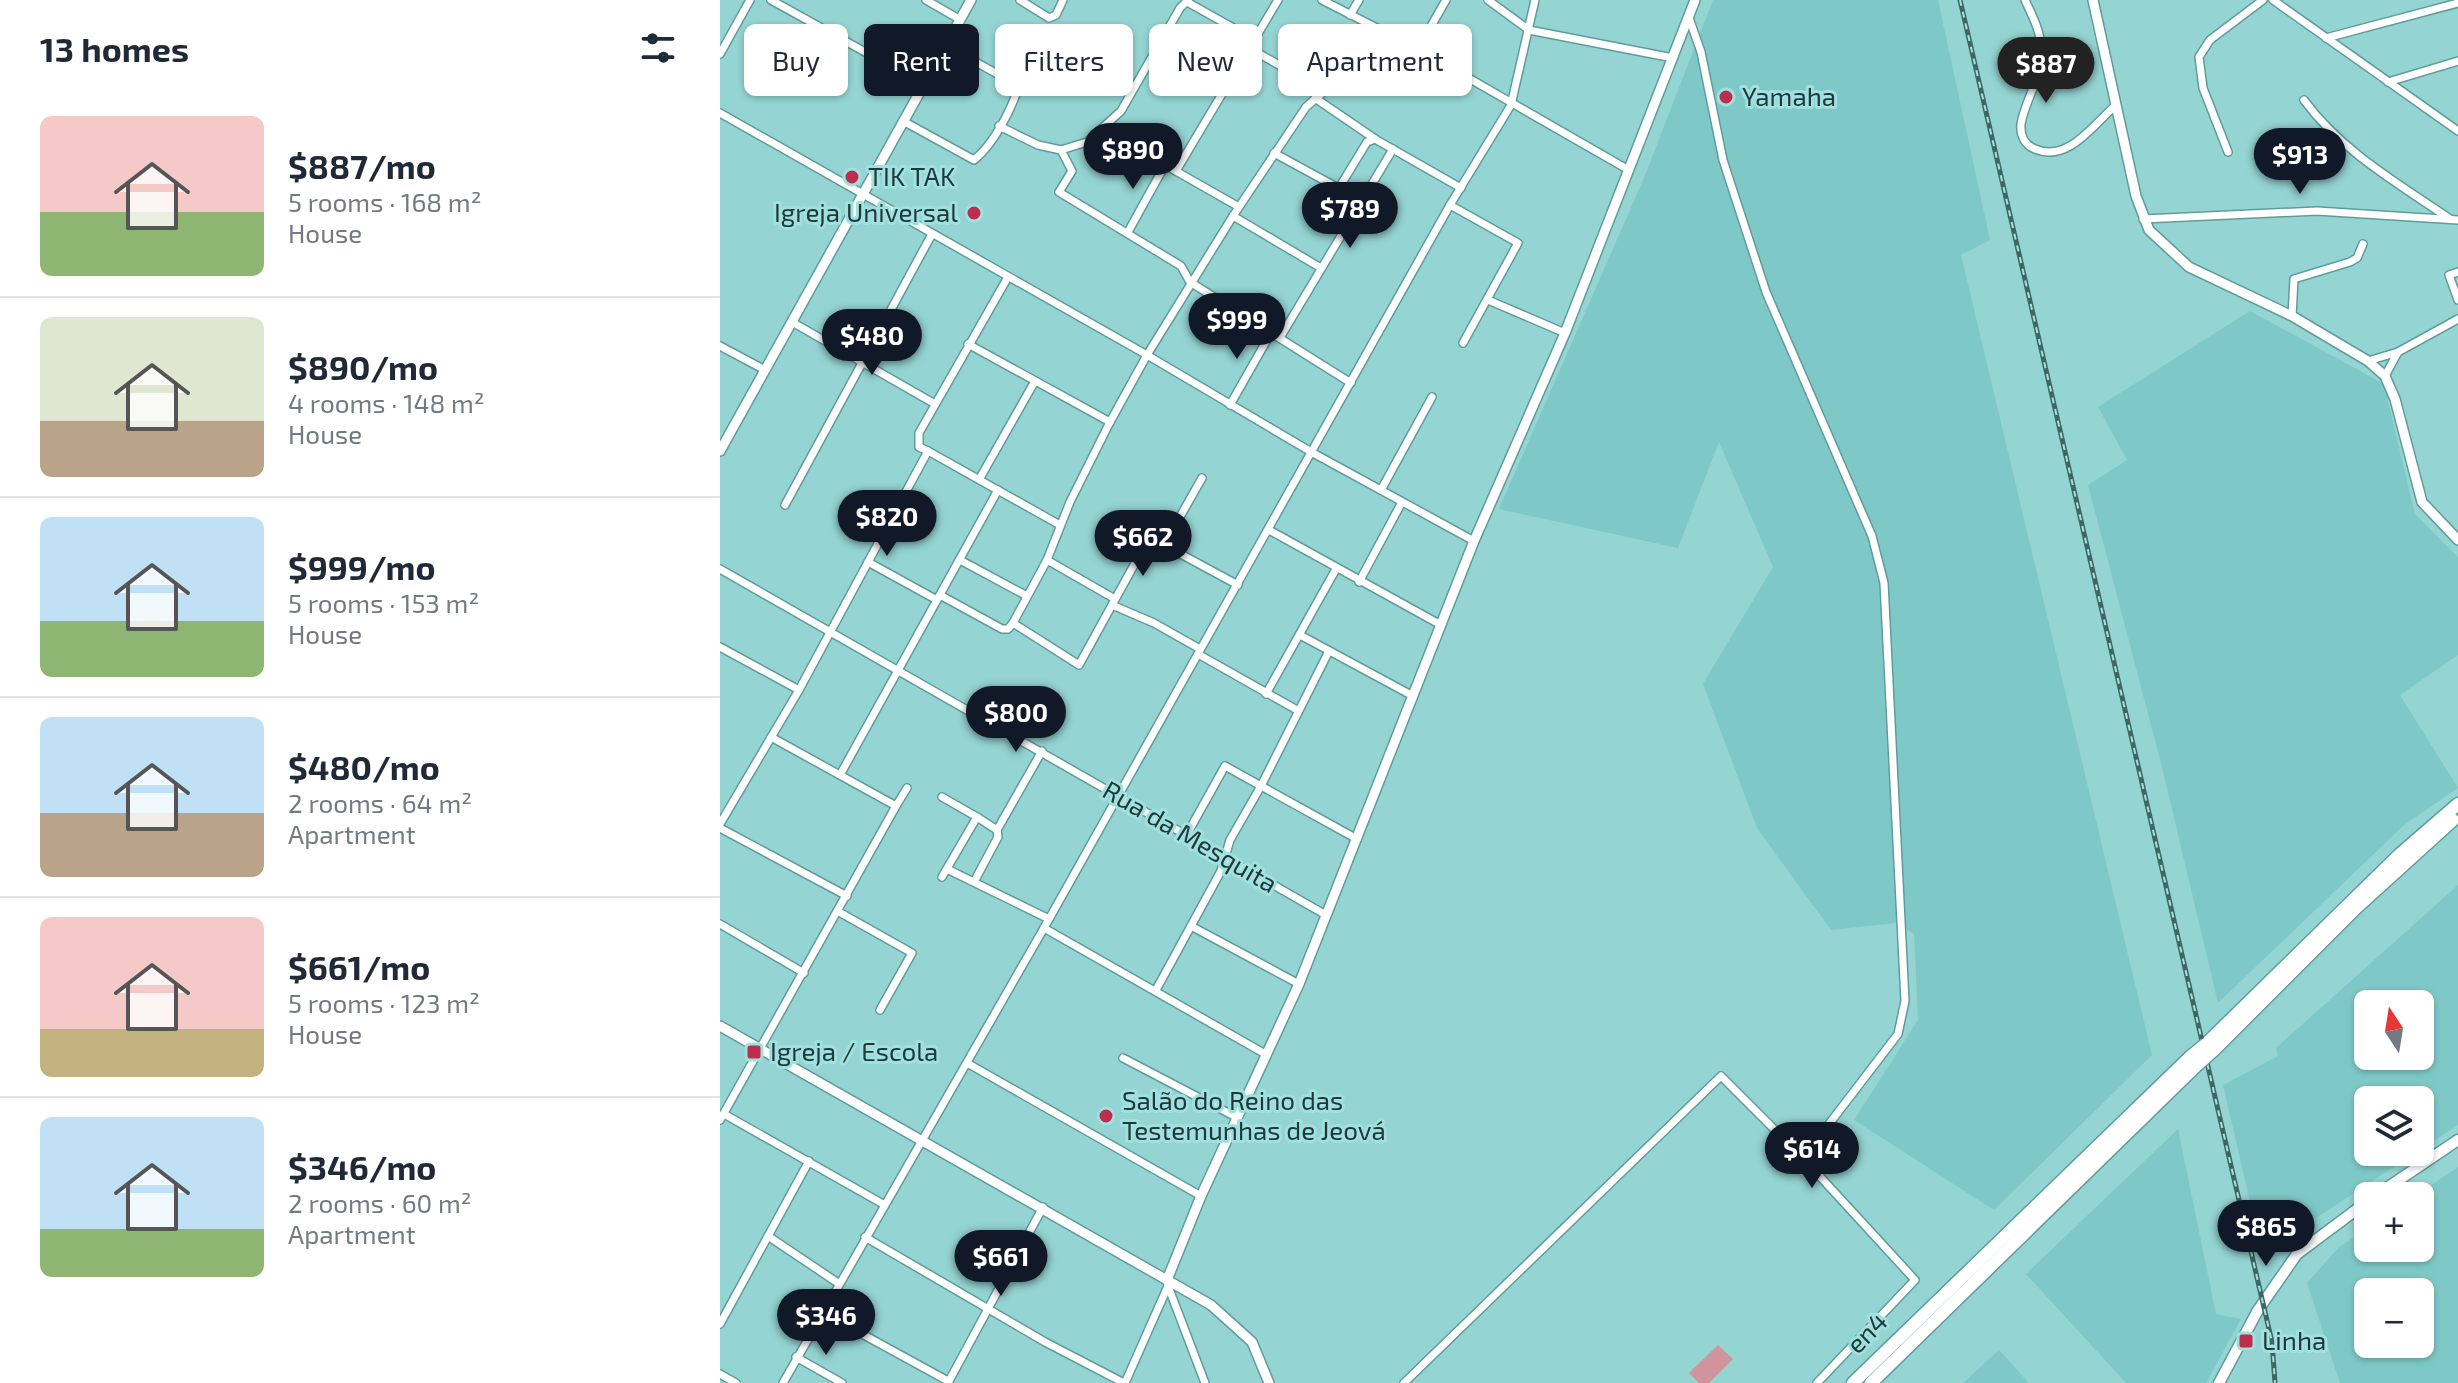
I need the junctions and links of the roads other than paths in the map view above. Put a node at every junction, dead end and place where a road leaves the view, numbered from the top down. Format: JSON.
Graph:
{"nodes":[{"id":1,"x":750,"y":0,"type":"edge"},
{"id":2,"x":771,"y":0,"type":"edge"},
{"id":3,"x":926,"y":0,"type":"edge"},
{"id":4,"x":971,"y":0,"type":"edge"},
{"id":5,"x":1020,"y":0,"type":"edge"},
{"id":6,"x":1063,"y":0,"type":"edge"},
{"id":7,"x":1278,"y":0,"type":"edge"},
{"id":8,"x":1322,"y":0,"type":"edge"},
{"id":9,"x":1359,"y":0,"type":"edge"},
{"id":10,"x":1446,"y":0,"type":"edge"},
{"id":11,"x":1488,"y":0,"type":"edge"},
{"id":12,"x":1535,"y":0,"type":"edge"},
{"id":13,"x":1695,"y":0,"type":"edge"},
{"id":14,"x":2025,"y":0,"type":"edge"},
{"id":15,"x":2093,"y":0,"type":"edge"},
{"id":16,"x":2263,"y":0,"type":"edge"},
{"id":17,"x":1188,"y":1,"type":"edge"},
{"id":18,"x":2276,"y":1,"type":"edge"},
{"id":19,"x":2458,"y":3,"type":"edge"},
{"id":20,"x":1350,"y":15,"type":"junction"},
{"id":21,"x":1689,"y":18,"type":"junction"},
{"id":22,"x":959,"y":19,"type":"junction"},
{"id":23,"x":1366,"y":23,"type":"edge"},
{"id":24,"x":956,"y":24,"type":"edge"},
{"id":25,"x":1171,"y":24,"type":"edge"},
{"id":26,"x":1228,"y":24,"type":"edge"},
{"id":27,"x":1432,"y":24,"type":"edge"},
{"id":28,"x":1262,"y":28,"type":"edge"},
{"id":29,"x":1529,"y":30,"type":"junction"},
{"id":30,"x":2326,"y":38,"type":"junction"},
{"id":31,"x":864,"y":51,"type":"edge"},
{"id":32,"x":720,"y":54,"type":"edge"},
{"id":33,"x":1673,"y":58,"type":"junction"},
{"id":34,"x":2458,"y":61,"type":"edge"},
{"id":35,"x":979,"y":64,"type":"edge"},
{"id":36,"x":1149,"y":64,"type":"edge"},
{"id":37,"x":1472,"y":82,"type":"edge"},
{"id":38,"x":2388,"y":82,"type":"junction"},
{"id":39,"x":917,"y":96,"type":"edge"},
{"id":40,"x":1222,"y":96,"type":"edge"},
{"id":41,"x":1318,"y":96,"type":"edge"},
{"id":42,"x":1315,"y":98,"type":"junction"},
{"id":43,"x":2304,"y":100,"type":"dead end"},
{"id":44,"x":1511,"y":105,"type":"junction"},
{"id":45,"x":2116,"y":105,"type":"junction"},
{"id":46,"x":720,"y":113,"type":"edge"},
{"id":47,"x":903,"y":121,"type":"junction"},
{"id":48,"x":999,"y":126,"type":"junction"},
{"id":49,"x":1102,"y":129,"type":"junction"},
{"id":50,"x":2458,"y":131,"type":"edge"},
{"id":51,"x":1375,"y":139,"type":"junction"},
{"id":52,"x":1393,"y":149,"type":"junction"},
{"id":53,"x":1061,"y":150,"type":"junction"},
{"id":54,"x":2228,"y":152,"type":"dead end"},
{"id":55,"x":1274,"y":153,"type":"junction"},
{"id":56,"x":1165,"y":165,"type":"junction"},
{"id":57,"x":1627,"y":169,"type":"junction"},
{"id":58,"x":1176,"y":171,"type":"junction"},
{"id":59,"x":1339,"y":188,"type":"junction"},
{"id":60,"x":1461,"y":188,"type":"junction"},
{"id":61,"x":862,"y":194,"type":"junction"},
{"id":62,"x":1362,"y":201,"type":"junction"},
{"id":63,"x":1450,"y":205,"type":"junction"},
{"id":64,"x":1239,"y":207,"type":"junction"},
{"id":65,"x":1233,"y":216,"type":"junction"},
{"id":66,"x":2143,"y":219,"type":"junction"},
{"id":67,"x":2455,"y":220,"type":"edge"},
{"id":68,"x":1128,"y":232,"type":"junction"},
{"id":69,"x":932,"y":234,"type":"junction"},
{"id":70,"x":2363,"y":244,"type":"dead end"},
{"id":71,"x":1321,"y":268,"type":"junction"},
{"id":72,"x":2458,"y":272,"type":"edge"},
{"id":73,"x":1008,"y":277,"type":"junction"},
{"id":74,"x":1190,"y":282,"type":"junction"},
{"id":75,"x":1488,"y":300,"type":"junction"},
{"id":76,"x":2458,"y":300,"type":"edge"},
{"id":77,"x":2292,"y":316,"type":"junction"},
{"id":78,"x":2458,"y":319,"type":"edge"},
{"id":79,"x":792,"y":322,"type":"junction"},
{"id":80,"x":1272,"y":331,"type":"junction"},
{"id":81,"x":1565,"y":333,"type":"junction"},
{"id":82,"x":1281,"y":336,"type":"junction"},
{"id":83,"x":1463,"y":343,"type":"dead end"},
{"id":84,"x":968,"y":344,"type":"junction"},
{"id":85,"x":720,"y":346,"type":"edge"},
{"id":86,"x":2398,"y":352,"type":"junction"},
{"id":87,"x":1147,"y":355,"type":"junction"},
{"id":88,"x":2368,"y":361,"type":"junction"},
{"id":89,"x":862,"y":363,"type":"junction"},
{"id":90,"x":765,"y":370,"type":"junction"},
{"id":91,"x":2385,"y":376,"type":"junction"},
{"id":92,"x":1035,"y":381,"type":"junction"},
{"id":93,"x":1351,"y":383,"type":"junction"},
{"id":94,"x":1432,"y":397,"type":"dead end"},
{"id":95,"x":935,"y":404,"type":"junction"},
{"id":96,"x":1230,"y":405,"type":"junction"},
{"id":97,"x":1110,"y":422,"type":"junction"},
{"id":98,"x":720,"y":451,"type":"edge"},
{"id":99,"x":928,"y":451,"type":"junction"},
{"id":100,"x":1313,"y":453,"type":"junction"},
{"id":101,"x":980,"y":478,"type":"junction"},
{"id":102,"x":1202,"y":478,"type":"dead end"},
{"id":103,"x":998,"y":490,"type":"junction"},
{"id":104,"x":1381,"y":490,"type":"junction"},
{"id":105,"x":1402,"y":502,"type":"junction"},
{"id":106,"x":785,"y":505,"type":"dead end"},
{"id":107,"x":1060,"y":525,"type":"junction"},
{"id":108,"x":1269,"y":530,"type":"junction"},
{"id":109,"x":2458,"y":540,"type":"edge"},
{"id":110,"x":1474,"y":541,"type":"junction"},
{"id":111,"x":1164,"y":545,"type":"junction"},
{"id":112,"x":960,"y":560,"type":"junction"},
{"id":113,"x":1047,"y":560,"type":"junction"},
{"id":114,"x":868,"y":562,"type":"junction"},
{"id":115,"x":720,"y":569,"type":"edge"},
{"id":116,"x":1336,"y":569,"type":"junction"},
{"id":117,"x":1359,"y":582,"type":"junction"},
{"id":118,"x":1238,"y":585,"type":"junction"},
{"id":119,"x":1027,"y":596,"type":"junction"},
{"id":120,"x":938,"y":597,"type":"junction"},
{"id":121,"x":1113,"y":602,"type":"junction"},
{"id":122,"x":1013,"y":623,"type":"junction"},
{"id":123,"x":1441,"y":625,"type":"junction"},
{"id":124,"x":830,"y":633,"type":"junction"},
{"id":125,"x":1300,"y":635,"type":"junction"},
{"id":126,"x":720,"y":647,"type":"edge"},
{"id":127,"x":1329,"y":651,"type":"junction"},
{"id":128,"x":1199,"y":652,"type":"junction"},
{"id":129,"x":898,"y":670,"type":"junction"},
{"id":130,"x":799,"y":690,"type":"junction"},
{"id":131,"x":1266,"y":694,"type":"junction"},
{"id":132,"x":1413,"y":696,"type":"junction"},
{"id":133,"x":1297,"y":710,"type":"junction"},
{"id":134,"x":771,"y":737,"type":"junction"},
{"id":135,"x":1042,"y":751,"type":"junction"},
{"id":136,"x":840,"y":775,"type":"junction"},
{"id":137,"x":1261,"y":786,"type":"junction"},
{"id":138,"x":907,"y":788,"type":"dead end"},
{"id":139,"x":1117,"y":795,"type":"junction"},
{"id":140,"x":942,"y":797,"type":"dead end"},
{"id":141,"x":2458,"y":804,"type":"edge"},
{"id":142,"x":896,"y":806,"type":"junction"},
{"id":143,"x":2458,"y":815,"type":"edge"},
{"id":144,"x":977,"y":817,"type":"junction"},
{"id":145,"x":720,"y":826,"type":"edge"},
{"id":146,"x":997,"y":830,"type":"junction"},
{"id":147,"x":1186,"y":836,"type":"junction"},
{"id":148,"x":1357,"y":839,"type":"junction"},
{"id":149,"x":1224,"y":859,"type":"junction"},
{"id":150,"x":947,"y":869,"type":"junction"},
{"id":151,"x":942,"y":877,"type":"dead end"},
{"id":152,"x":975,"y":880,"type":"junction"},
{"id":153,"x":847,"y":896,"type":"junction"},
{"id":154,"x":839,"y":912,"type":"junction"},
{"id":155,"x":1326,"y":915,"type":"junction"},
{"id":156,"x":1049,"y":919,"type":"junction"},
{"id":157,"x":720,"y":924,"type":"edge"},
{"id":158,"x":1191,"y":926,"type":"junction"},
{"id":159,"x":1044,"y":928,"type":"junction"},
{"id":160,"x":804,"y":973,"type":"junction"},
{"id":161,"x":1299,"y":984,"type":"junction"},
{"id":162,"x":1156,"y":990,"type":"junction"},
{"id":163,"x":880,"y":1010,"type":"dead end"},
{"id":164,"x":720,"y":1026,"type":"edge"},
{"id":165,"x":762,"y":1047,"type":"junction"},
{"id":166,"x":2210,"y":1047,"type":"junction"},
{"id":167,"x":1267,"y":1055,"type":"junction"},
{"id":168,"x":1123,"y":1058,"type":"dead end"},
{"id":169,"x":2193,"y":1061,"type":"junction"},
{"id":170,"x":967,"y":1063,"type":"junction"},
{"id":171,"x":722,"y":1117,"type":"edge"},
{"id":172,"x":1236,"y":1117,"type":"junction"},
{"id":173,"x":923,"y":1139,"type":"junction"},
{"id":174,"x":2458,"y":1140,"type":"edge"},
{"id":175,"x":1803,"y":1158,"type":"junction"},
{"id":176,"x":809,"y":1161,"type":"junction"},
{"id":177,"x":2396,"y":1182,"type":"edge"},
{"id":178,"x":1201,"y":1196,"type":"junction"},
{"id":179,"x":883,"y":1204,"type":"junction"},
{"id":180,"x":1043,"y":1207,"type":"junction"},
{"id":181,"x":2354,"y":1211,"type":"edge"},
{"id":182,"x":768,"y":1236,"type":"junction"},
{"id":183,"x":865,"y":1237,"type":"junction"},
{"id":184,"x":838,"y":1283,"type":"junction"},
{"id":185,"x":1167,"y":1283,"type":"junction"},
{"id":186,"x":989,"y":1309,"type":"junction"},
{"id":187,"x":822,"y":1312,"type":"junction"},
{"id":188,"x":720,"y":1324,"type":"edge"},
{"id":189,"x":796,"y":1357,"type":"junction"},
{"id":190,"x":720,"y":1374,"type":"edge"},
{"id":191,"x":948,"y":1382,"type":"edge"},
{"id":192,"x":736,"y":1383,"type":"edge"},
{"id":193,"x":783,"y":1383,"type":"edge"},
{"id":194,"x":842,"y":1383,"type":"edge"},
{"id":195,"x":1124,"y":1383,"type":"edge"},
{"id":196,"x":1205,"y":1383,"type":"edge"},
{"id":197,"x":1269,"y":1383,"type":"edge"},
{"id":198,"x":1404,"y":1383,"type":"edge"},
{"id":199,"x":1817,"y":1383,"type":"edge"},
{"id":200,"x":1853,"y":1383,"type":"edge"},
{"id":201,"x":1871,"y":1383,"type":"edge"},
{"id":202,"x":2219,"y":1383,"type":"edge"}],
"edges":[{"from":1,"to":32,"type":"street"},
{"from":2,"to":31,"type":"street"},
{"from":3,"to":22,"type":"street"},
{"from":4,"to":22,"type":"street"},
{"from":5,"to":6,"type":"street"},
{"from":7,"to":28,"type":"street"},
{"from":8,"to":20,"type":"street"},
{"from":9,"to":20,"type":"street"},
{"from":10,"to":27,"type":"street"},
{"from":11,"to":29,"type":"street"},
{"from":12,"to":29,"type":"street"},
{"from":13,"to":21,"type":"street"},
{"from":14,"to":45,"type":"street"},
{"from":15,"to":45,"type":"street"},
{"from":16,"to":54,"type":"street"},
{"from":17,"to":25,"type":"street"},
{"from":17,"to":26,"type":"street"},
{"from":18,"to":30,"type":"street"},
{"from":19,"to":30,"type":"street"},
{"from":20,"to":23,"type":"street"},
{"from":21,"to":33,"type":"street"},
{"from":21,"to":175,"type":"street"},
{"from":22,"to":24,"type":"street"},
{"from":29,"to":33,"type":"street"},
{"from":29,"to":44,"type":"street"},
{"from":30,"to":38,"type":"street"},
{"from":33,"to":57,"type":"street"},
{"from":34,"to":38,"type":"street"},
{"from":35,"to":48,"type":"street"},
{"from":36,"to":49,"type":"street"},
{"from":37,"to":44,"type":"street"},
{"from":38,"to":50,"type":"street"},
{"from":39,"to":47,"type":"street"},
{"from":40,"to":58,"type":"street"},
{"from":41,"to":42,"type":"street"},
{"from":42,"to":51,"type":"street"},
{"from":42,"to":55,"type":"street"},
{"from":43,"to":67,"type":"street"},
{"from":44,"to":57,"type":"street"},
{"from":44,"to":60,"type":"street"},
{"from":45,"to":66,"type":"street"},
{"from":46,"to":61,"type":"street"},
{"from":47,"to":48,"type":"street"},
{"from":47,"to":61,"type":"street"},
{"from":48,"to":53,"type":"street"},
{"from":49,"to":53,"type":"street"},
{"from":49,"to":56,"type":"street"},
{"from":51,"to":52,"type":"street"},
{"from":51,"to":59,"type":"street"},
{"from":52,"to":60,"type":"street"},
{"from":52,"to":62,"type":"street"},
{"from":53,"to":68,"type":"street"},
{"from":55,"to":59,"type":"street"},
{"from":55,"to":64,"type":"street"},
{"from":56,"to":58,"type":"street"},
{"from":56,"to":68,"type":"street"},
{"from":57,"to":81,"type":"street"},
{"from":58,"to":64,"type":"street"},
{"from":59,"to":62,"type":"street"},
{"from":60,"to":63,"type":"street"},
{"from":61,"to":69,"type":"street"},
{"from":61,"to":79,"type":"street"},
{"from":62,"to":71,"type":"street"},
{"from":63,"to":75,"type":"street"},
{"from":63,"to":93,"type":"street"},
{"from":64,"to":65,"type":"street"},
{"from":65,"to":71,"type":"street"},
{"from":65,"to":74,"type":"street"},
{"from":66,"to":67,"type":"street"},
{"from":66,"to":77,"type":"street"},
{"from":68,"to":74,"type":"street"},
{"from":69,"to":73,"type":"street"},
{"from":69,"to":89,"type":"street"},
{"from":70,"to":77,"type":"street"},
{"from":71,"to":82,"type":"street"},
{"from":72,"to":76,"type":"street"},
{"from":73,"to":84,"type":"street"},
{"from":73,"to":87,"type":"street"},
{"from":74,"to":80,"type":"street"},
{"from":74,"to":87,"type":"street"},
{"from":75,"to":81,"type":"street"},
{"from":75,"to":83,"type":"street"},
{"from":77,"to":88,"type":"street"},
{"from":78,"to":86,"type":"street"},
{"from":79,"to":89,"type":"street"},
{"from":79,"to":90,"type":"street"},
{"from":80,"to":82,"type":"street"},
{"from":80,"to":96,"type":"street"},
{"from":81,"to":110,"type":"street"},
{"from":82,"to":93,"type":"street"},
{"from":84,"to":92,"type":"street"},
{"from":84,"to":95,"type":"street"},
{"from":85,"to":90,"type":"street"},
{"from":86,"to":88,"type":"street"},
{"from":86,"to":91,"type":"street"},
{"from":87,"to":96,"type":"street"},
{"from":87,"to":97,"type":"street"},
{"from":88,"to":91,"type":"street"},
{"from":89,"to":95,"type":"street"},
{"from":89,"to":106,"type":"street"},
{"from":90,"to":98,"type":"street"},
{"from":91,"to":109,"type":"street"},
{"from":92,"to":97,"type":"street"},
{"from":92,"to":101,"type":"street"},
{"from":93,"to":100,"type":"street"},
{"from":94,"to":104,"type":"street"},
{"from":95,"to":99,"type":"street"},
{"from":96,"to":100,"type":"street"},
{"from":97,"to":107,"type":"street"},
{"from":99,"to":101,"type":"street"},
{"from":99,"to":114,"type":"street"},
{"from":100,"to":104,"type":"street"},
{"from":100,"to":108,"type":"street"},
{"from":101,"to":103,"type":"street"},
{"from":102,"to":111,"type":"street"},
{"from":103,"to":107,"type":"street"},
{"from":103,"to":112,"type":"street"},
{"from":104,"to":105,"type":"street"},
{"from":105,"to":110,"type":"street"},
{"from":105,"to":117,"type":"street"},
{"from":107,"to":113,"type":"street"},
{"from":108,"to":116,"type":"street"},
{"from":108,"to":118,"type":"street"},
{"from":110,"to":123,"type":"street"},
{"from":111,"to":118,"type":"street"},
{"from":111,"to":121,"type":"street"},
{"from":112,"to":119,"type":"street"},
{"from":112,"to":120,"type":"street"},
{"from":113,"to":119,"type":"street"},
{"from":113,"to":121,"type":"street"},
{"from":114,"to":120,"type":"street"},
{"from":114,"to":124,"type":"street"},
{"from":115,"to":124,"type":"street","name":"Rua da Mesquita"},
{"from":116,"to":117,"type":"street"},
{"from":116,"to":125,"type":"street"},
{"from":117,"to":123,"type":"street"},
{"from":118,"to":128,"type":"street"},
{"from":119,"to":122,"type":"street"},
{"from":120,"to":122,"type":"street"},
{"from":120,"to":129,"type":"street"},
{"from":121,"to":122,"type":"street"},
{"from":121,"to":128,"type":"street"},
{"from":123,"to":132,"type":"street"},
{"from":124,"to":129,"type":"street","name":"Rua da Mesquita"},
{"from":124,"to":130,"type":"street"},
{"from":125,"to":127,"type":"street"},
{"from":125,"to":131,"type":"street"},
{"from":126,"to":130,"type":"street"},
{"from":127,"to":132,"type":"street"},
{"from":127,"to":133,"type":"street"},
{"from":128,"to":131,"type":"street"},
{"from":128,"to":139,"type":"street"},
{"from":129,"to":135,"type":"street","name":"Rua da Mesquita"},
{"from":129,"to":136,"type":"street"},
{"from":130,"to":134,"type":"street"},
{"from":131,"to":133,"type":"street"},
{"from":132,"to":148,"type":"street"},
{"from":133,"to":137,"type":"street"},
{"from":134,"to":136,"type":"street"},
{"from":134,"to":145,"type":"street"},
{"from":135,"to":139,"type":"street","name":"Rua da Mesquita"},
{"from":135,"to":146,"type":"street"},
{"from":136,"to":142,"type":"street"},
{"from":137,"to":147,"type":"street"},
{"from":137,"to":148,"type":"street"},
{"from":137,"to":149,"type":"street"},
{"from":138,"to":142,"type":"street"},
{"from":139,"to":147,"type":"street","name":"Rua da Mesquita"},
{"from":139,"to":156,"type":"street"},
{"from":140,"to":144,"type":"street"},
{"from":141,"to":166,"type":"highway"},
{"from":142,"to":153,"type":"street"},
{"from":143,"to":166,"type":"highway"},
{"from":144,"to":146,"type":"street"},
{"from":144,"to":150,"type":"street"},
{"from":145,"to":153,"type":"street"},
{"from":146,"to":152,"type":"street"},
{"from":147,"to":149,"type":"street","name":"Rua da Mesquita"},
{"from":148,"to":155,"type":"street"},
{"from":149,"to":155,"type":"street","name":"Rua da Mesquita"},
{"from":149,"to":158,"type":"street"},
{"from":150,"to":151,"type":"street"},
{"from":150,"to":152,"type":"street"},
{"from":152,"to":156,"type":"street"},
{"from":153,"to":154,"type":"street"},
{"from":154,"to":160,"type":"street"},
{"from":154,"to":163,"type":"street"},
{"from":155,"to":161,"type":"street"},
{"from":156,"to":159,"type":"street"},
{"from":157,"to":160,"type":"street"},
{"from":158,"to":161,"type":"street"},
{"from":158,"to":162,"type":"street"},
{"from":159,"to":162,"type":"street"},
{"from":159,"to":170,"type":"street"},
{"from":160,"to":165,"type":"street"},
{"from":161,"to":167,"type":"street"},
{"from":162,"to":167,"type":"street"},
{"from":164,"to":165,"type":"street"},
{"from":165,"to":171,"type":"street"},
{"from":165,"to":173,"type":"street"},
{"from":166,"to":169,"type":"highway","bridge":true},
{"from":167,"to":172,"type":"street"},
{"from":168,"to":172,"type":"street"},
{"from":169,"to":200,"type":"highway"},
{"from":169,"to":201,"type":"highway"},
{"from":170,"to":173,"type":"street"},
{"from":170,"to":178,"type":"street"},
{"from":171,"to":176,"type":"street"},
{"from":172,"to":178,"type":"street"},
{"from":173,"to":179,"type":"street"},
{"from":173,"to":180,"type":"street"},
{"from":174,"to":177,"type":"main road"},
{"from":175,"to":198,"type":"street"},
{"from":175,"to":199,"type":"street","name":"en4"},
{"from":176,"to":179,"type":"street"},
{"from":176,"to":182,"type":"street"},
{"from":178,"to":185,"type":"street"},
{"from":179,"to":183,"type":"street"},
{"from":180,"to":185,"type":"street"},
{"from":180,"to":186,"type":"street"},
{"from":181,"to":202,"type":"main road"},
{"from":182,"to":184,"type":"street"},
{"from":182,"to":188,"type":"street"},
{"from":183,"to":184,"type":"street"},
{"from":183,"to":186,"type":"street"},
{"from":184,"to":187,"type":"street"},
{"from":185,"to":195,"type":"street"},
{"from":185,"to":196,"type":"street"},
{"from":185,"to":197,"type":"street"},
{"from":186,"to":191,"type":"street"},
{"from":186,"to":195,"type":"street"},
{"from":187,"to":189,"type":"street"},
{"from":187,"to":191,"type":"street"},
{"from":189,"to":193,"type":"street"},
{"from":189,"to":194,"type":"street"},
{"from":190,"to":192,"type":"street"}]}
